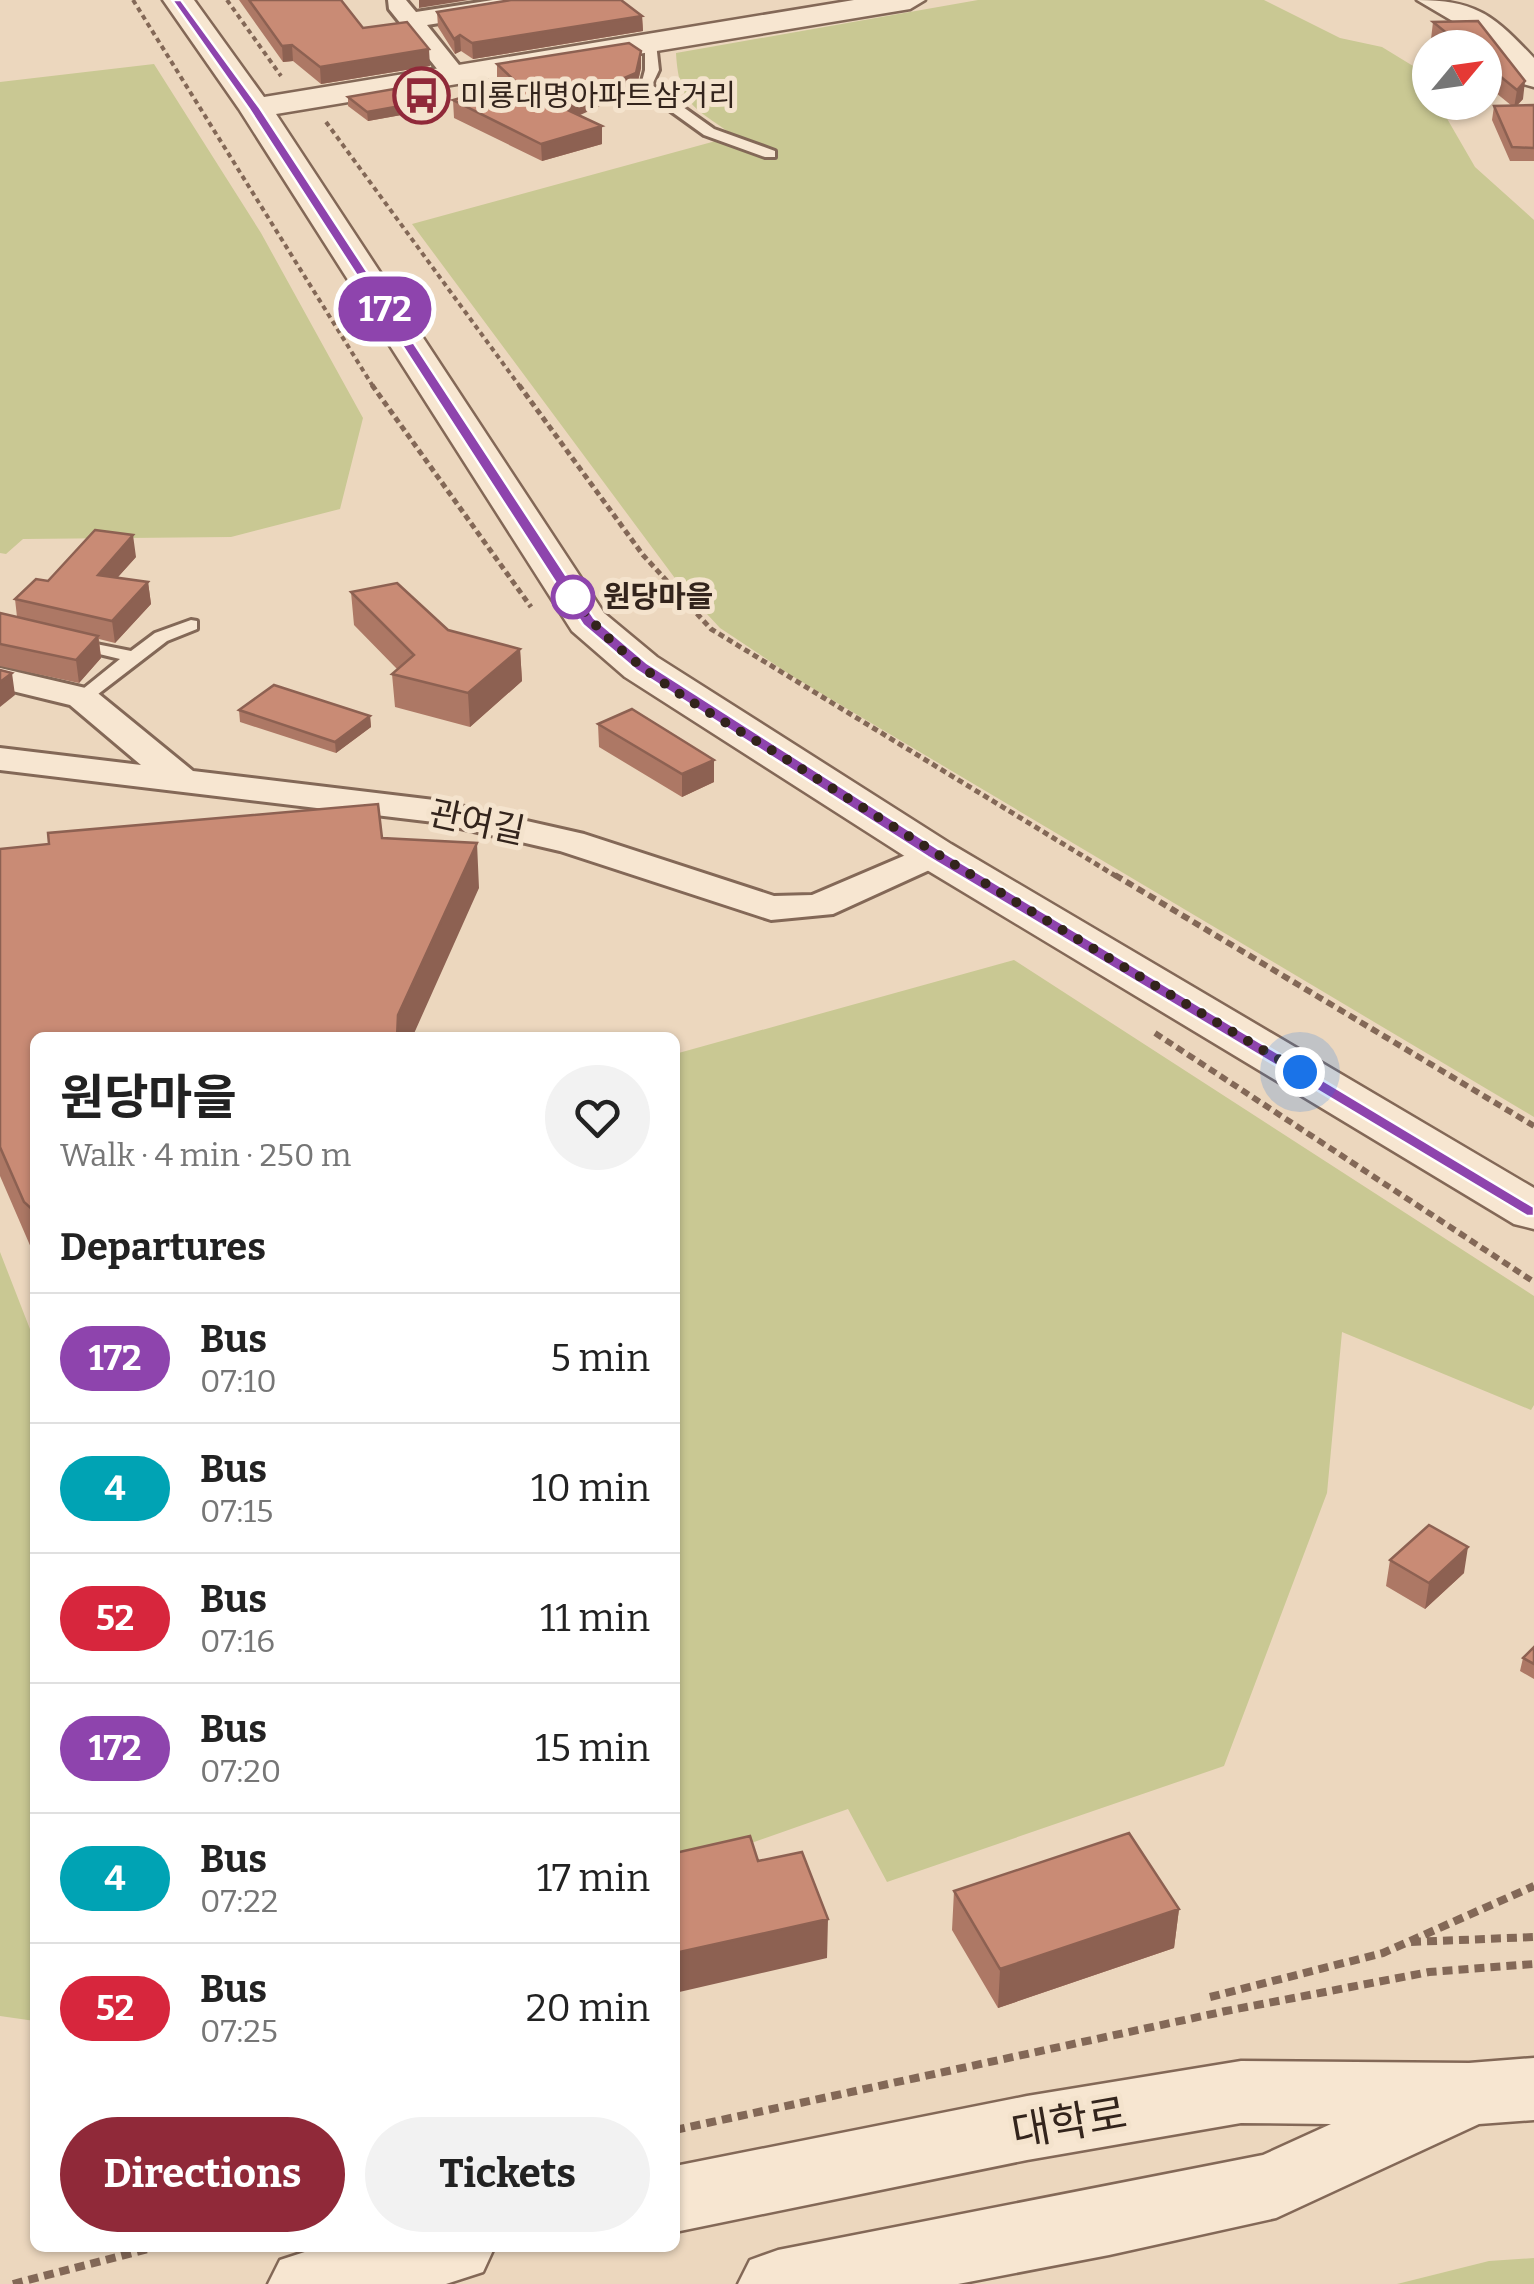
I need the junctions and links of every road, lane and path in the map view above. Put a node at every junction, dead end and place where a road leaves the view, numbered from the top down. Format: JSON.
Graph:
{"nodes":[{"id":1,"x":178,"y":0,"type":"edge"},
{"id":2,"x":227,"y":0,"type":"edge"},
{"id":3,"x":393,"y":0,"type":"edge"},
{"id":4,"x":539,"y":0,"type":"edge"},
{"id":5,"x":910,"y":0,"type":"edge"},
{"id":6,"x":1432,"y":0,"type":"edge"},
{"id":7,"x":410,"y":20,"type":"junction"},
{"id":8,"x":650,"y":43,"type":"junction"},
{"id":9,"x":455,"y":75,"type":"junction"},
{"id":10,"x":1534,"y":77,"type":"edge"},
{"id":11,"x":309,"y":99,"type":"junction"},
{"id":12,"x":254,"y":108,"type":"junction"},
{"id":13,"x":770,"y":154,"type":"dead end"},
{"id":14,"x":191,"y":625,"type":"dead end"},
{"id":15,"x":60,"y":639,"type":"edge"},
{"id":16,"x":137,"y":658,"type":"junction"},
{"id":17,"x":0,"y":678,"type":"edge"},
{"id":18,"x":82,"y":698,"type":"junction"},
{"id":19,"x":0,"y":759,"type":"edge"},
{"id":20,"x":180,"y":779,"type":"junction"},
{"id":21,"x":934,"y":854,"type":"junction"},
{"id":22,"x":1534,"y":1126,"type":"edge"},
{"id":23,"x":1534,"y":1212,"type":"edge"},
{"id":24,"x":1534,"y":1886,"type":"edge"},
{"id":25,"x":1534,"y":1937,"type":"edge"},
{"id":26,"x":1406,"y":1942,"type":"junction"},
{"id":27,"x":1534,"y":1964,"type":"edge"},
{"id":28,"x":1210,"y":1997,"type":"dead end"},
{"id":29,"x":1501,"y":2092,"type":"edge"},
{"id":30,"x":680,"y":2129,"type":"edge"},
{"id":31,"x":680,"y":2198,"type":"edge"},
{"id":32,"x":136,"y":2252,"type":"edge"},
{"id":33,"x":415,"y":2265,"type":"edge"},
{"id":34,"x":12,"y":2284,"type":"edge"},
{"id":35,"x":308,"y":2284,"type":"edge"},
{"id":36,"x":778,"y":2284,"type":"edge"}],
"edges":[{"from":1,"to":12,"type":"street"},
{"from":2,"to":11,"type":"path"},
{"from":3,"to":7,"type":"street"},
{"from":4,"to":7,"type":"street"},
{"from":5,"to":8,"type":"street"},
{"from":6,"to":10,"type":"street"},
{"from":7,"to":9,"type":"street"},
{"from":8,"to":9,"type":"street"},
{"from":8,"to":13,"type":"lane"},
{"from":9,"to":11,"type":"street"},
{"from":11,"to":12,"type":"street"},
{"from":11,"to":22,"type":"path"},
{"from":12,"to":21,"type":"street"},
{"from":14,"to":16,"type":"lane"},
{"from":15,"to":16,"type":"lane"},
{"from":16,"to":18,"type":"lane"},
{"from":17,"to":18,"type":"street"},
{"from":18,"to":20,"type":"street"},
{"from":19,"to":20,"type":"street","name":"관여길"},
{"from":20,"to":21,"type":"street","name":"관여길"},
{"from":21,"to":23,"type":"street"},
{"from":24,"to":26,"type":"path"},
{"from":25,"to":26,"type":"path"},
{"from":26,"to":28,"type":"path"},
{"from":27,"to":30,"type":"path"},
{"from":29,"to":31,"type":"street","name":"대학로"},
{"from":29,"to":36,"type":"street","name":"대학로"},
{"from":32,"to":34,"type":"path"},
{"from":33,"to":35,"type":"street"}]}
